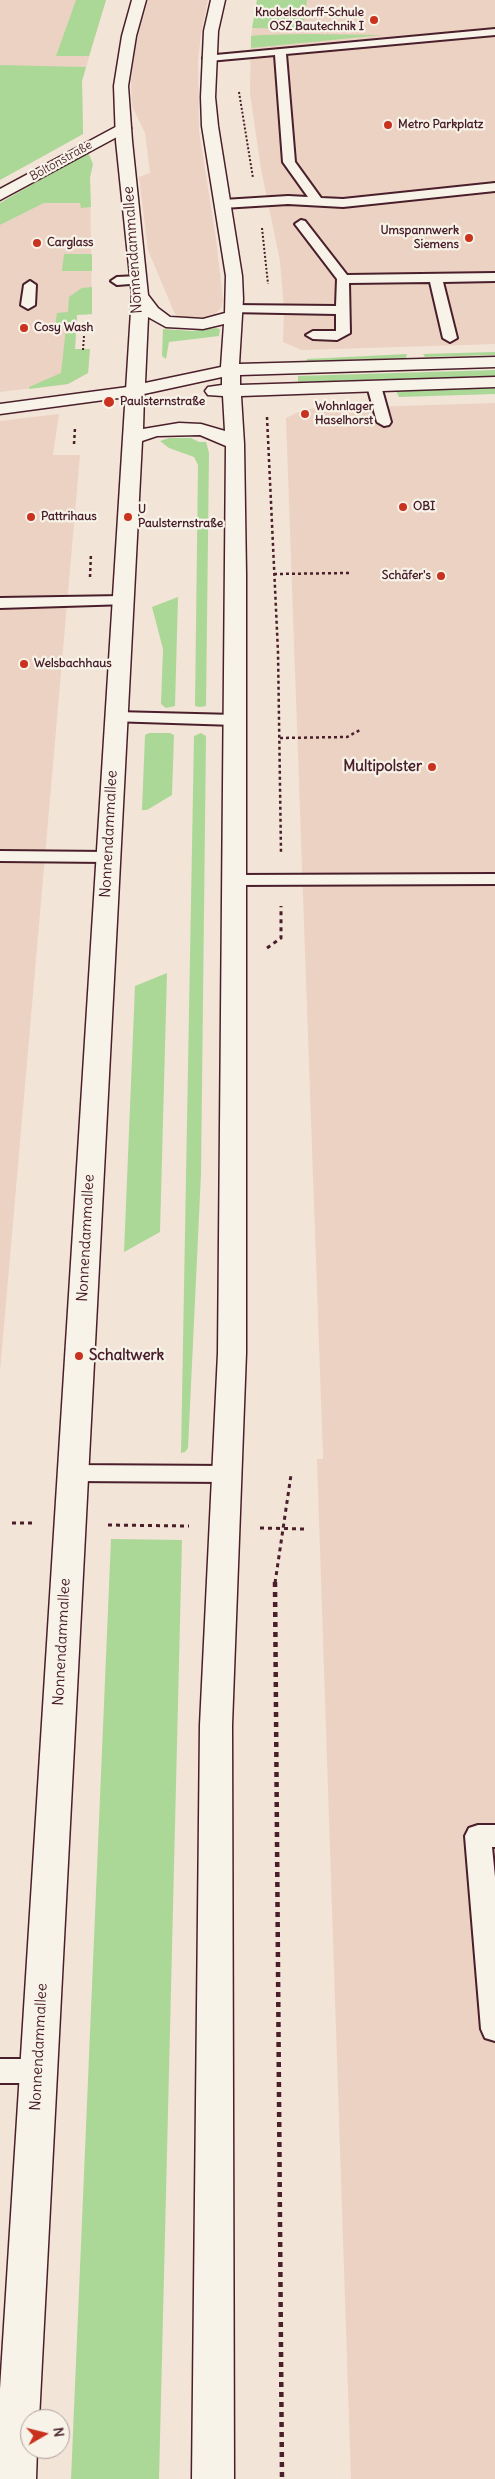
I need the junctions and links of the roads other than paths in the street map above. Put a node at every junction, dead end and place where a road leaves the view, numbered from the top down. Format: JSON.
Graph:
{"nodes":[{"id":1,"x":140,"y":0,"type":"edge"},
{"id":2,"x":218,"y":0,"type":"edge"},
{"id":3,"x":495,"y":32,"type":"edge"},
{"id":4,"x":280,"y":53,"type":"junction"},
{"id":5,"x":209,"y":58,"type":"junction"},
{"id":6,"x":123,"y":128,"type":"junction"},
{"id":7,"x":495,"y":187,"type":"edge"},
{"id":8,"x":0,"y":194,"type":"edge"},
{"id":9,"x":318,"y":202,"type":"junction"},
{"id":10,"x":223,"y":204,"type":"junction"},
{"id":11,"x":301,"y":224,"type":"dead end"},
{"id":12,"x":436,"y":277,"type":"junction"},
{"id":13,"x":495,"y":277,"type":"edge"},
{"id":14,"x":342,"y":280,"type":"junction"},
{"id":15,"x":117,"y":281,"type":"dead end"},
{"id":16,"x":30,"y":285,"type":"dead end"},
{"id":17,"x":139,"y":288,"type":"junction"},
{"id":18,"x":28,"y":305,"type":"dead end"},
{"id":19,"x":343,"y":310,"type":"junction"},
{"id":20,"x":233,"y":313,"type":"junction"},
{"id":21,"x":313,"y":335,"type":"dead end"},
{"id":22,"x":450,"y":338,"type":"dead end"},
{"id":23,"x":495,"y":362,"type":"edge"},
{"id":24,"x":230,"y":370,"type":"junction"},
{"id":25,"x":495,"y":382,"type":"edge"},
{"id":26,"x":374,"y":386,"type":"junction"},
{"id":27,"x":136,"y":391,"type":"junction"},
{"id":28,"x":231,"y":391,"type":"junction"},
{"id":29,"x":0,"y":409,"type":"edge"},
{"id":30,"x":384,"y":422,"type":"dead end"},
{"id":31,"x":133,"y":438,"type":"junction"},
{"id":32,"x":235,"y":444,"type":"junction"},
{"id":33,"x":122,"y":601,"type":"junction"},
{"id":34,"x":0,"y":603,"type":"edge"},
{"id":35,"x":116,"y":717,"type":"junction"},
{"id":36,"x":235,"y":720,"type":"junction"},
{"id":37,"x":0,"y":856,"type":"edge"},
{"id":38,"x":107,"y":857,"type":"junction"},
{"id":39,"x":495,"y":879,"type":"edge"},
{"id":40,"x":235,"y":880,"type":"junction"},
{"id":41,"x":72,"y":1473,"type":"junction"},
{"id":42,"x":226,"y":1474,"type":"junction"},
{"id":43,"x":495,"y":1836,"type":"edge"},
{"id":44,"x":495,"y":2029,"type":"edge"},
{"id":45,"x":0,"y":2071,"type":"edge"},
{"id":46,"x":37,"y":2071,"type":"junction"},
{"id":47,"x":15,"y":2479,"type":"edge"},
{"id":48,"x":213,"y":2479,"type":"edge"}],
"edges":[{"from":1,"to":6,"type":"main road","name":"Nonnendammallee"},
{"from":2,"to":5,"type":"main road"},
{"from":3,"to":4,"type":"lane"},
{"from":4,"to":5,"type":"lane"},
{"from":4,"to":9,"type":"lane"},
{"from":5,"to":10,"type":"main road"},
{"from":6,"to":8,"type":"main road","name":"Boltonstraße"},
{"from":6,"to":17,"type":"main road","name":"Nonnendammallee"},
{"from":7,"to":9,"type":"lane"},
{"from":9,"to":10,"type":"lane"},
{"from":10,"to":20,"type":"main road"},
{"from":11,"to":14,"type":"lane"},
{"from":12,"to":13,"type":"lane"},
{"from":12,"to":14,"type":"lane"},
{"from":12,"to":22,"type":"lane"},
{"from":14,"to":19,"type":"lane"},
{"from":15,"to":17,"type":"lane"},
{"from":16,"to":18,"type":"lane"},
{"from":17,"to":20,"type":"main road"},
{"from":17,"to":27,"type":"main road","name":"Nonnendammallee"},
{"from":19,"to":20,"type":"lane"},
{"from":19,"to":21,"type":"lane"},
{"from":20,"to":24,"type":"main road"},
{"from":23,"to":24,"type":"main road"},
{"from":24,"to":27,"type":"main road"},
{"from":24,"to":28,"type":"main road"},
{"from":25,"to":26,"type":"main road"},
{"from":26,"to":28,"type":"main road"},
{"from":26,"to":30,"type":"lane"},
{"from":27,"to":28,"type":"main road"},
{"from":27,"to":29,"type":"main road"},
{"from":27,"to":31,"type":"main road","name":"Nonnendammallee"},
{"from":28,"to":32,"type":"main road"},
{"from":31,"to":32,"type":"main road"},
{"from":31,"to":33,"type":"main road","name":"Nonnendammallee"},
{"from":32,"to":36,"type":"main road"},
{"from":33,"to":34,"type":"lane"},
{"from":33,"to":35,"type":"main road","name":"Nonnendammallee"},
{"from":35,"to":36,"type":"lane"},
{"from":35,"to":38,"type":"main road","name":"Nonnendammallee"},
{"from":36,"to":40,"type":"main road"},
{"from":37,"to":38,"type":"lane"},
{"from":38,"to":41,"type":"main road","name":"Nonnendammallee"},
{"from":39,"to":40,"type":"lane"},
{"from":40,"to":42,"type":"main road"},
{"from":41,"to":42,"type":"lane"},
{"from":41,"to":46,"type":"main road","name":"Nonnendammallee"},
{"from":42,"to":48,"type":"main road"},
{"from":43,"to":44,"type":"lane"},
{"from":45,"to":46,"type":"lane"},
{"from":46,"to":47,"type":"main road","name":"Nonnendammallee"}]}
